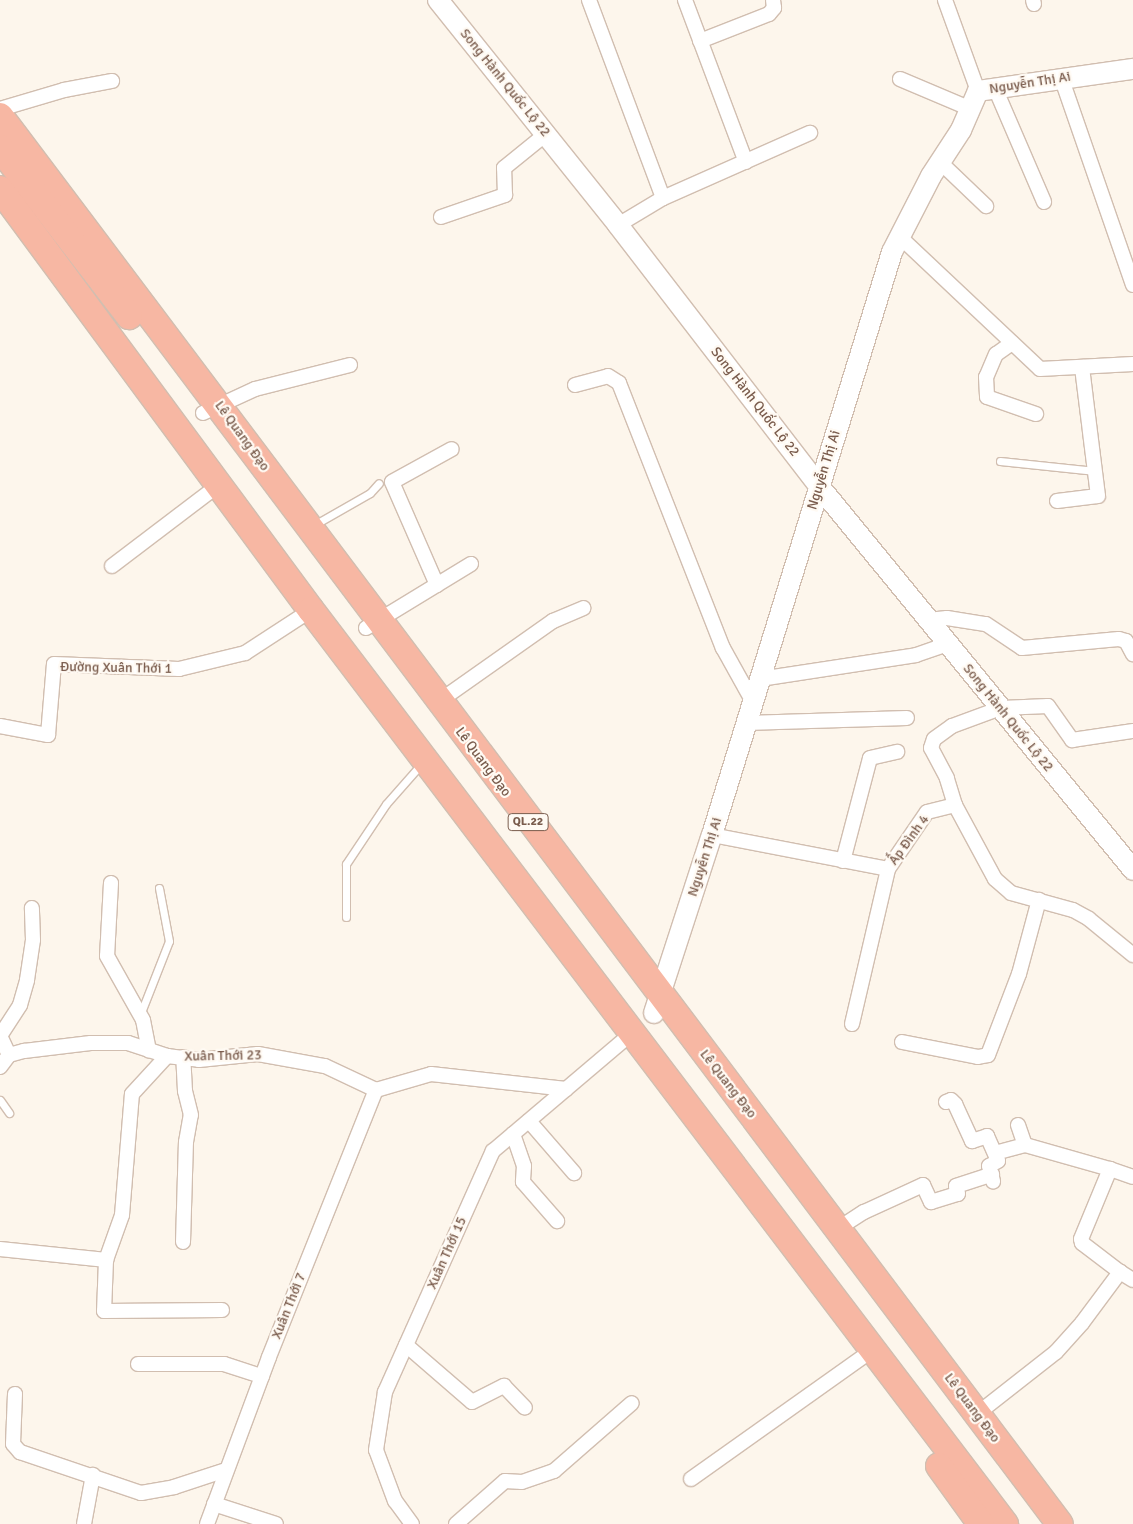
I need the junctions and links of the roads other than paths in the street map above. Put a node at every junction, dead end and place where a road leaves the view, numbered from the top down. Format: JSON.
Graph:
{"nodes":[{"id":1,"x":438,"y":0,"type":"edge"},
{"id":2,"x":590,"y":0,"type":"edge"},
{"id":3,"x":685,"y":0,"type":"edge"},
{"id":4,"x":773,"y":0,"type":"edge"},
{"id":5,"x":945,"y":0,"type":"edge"},
{"id":6,"x":700,"y":41,"type":"junction"},
{"id":7,"x":1133,"y":69,"type":"edge"},
{"id":8,"x":1061,"y":77,"type":"junction"},
{"id":9,"x":900,"y":79,"type":"dead end"},
{"id":10,"x":112,"y":81,"type":"dead end"},
{"id":11,"x":986,"y":89,"type":"junction"},
{"id":12,"x":0,"y":109,"type":"edge"},
{"id":13,"x":971,"y":110,"type":"junction"},
{"id":14,"x":0,"y":116,"type":"edge"},
{"id":15,"x":810,"y":133,"type":"dead end"},
{"id":16,"x":546,"y":134,"type":"junction"},
{"id":17,"x":0,"y":148,"type":"edge"},
{"id":18,"x":746,"y":162,"type":"junction"},
{"id":19,"x":940,"y":162,"type":"junction"},
{"id":20,"x":0,"y":189,"type":"edge"},
{"id":21,"x":663,"y":198,"type":"junction"},
{"id":22,"x":1044,"y":202,"type":"dead end"},
{"id":23,"x":986,"y":206,"type":"dead end"},
{"id":24,"x":0,"y":216,"type":"edge"},
{"id":25,"x":442,"y":217,"type":"dead end"},
{"id":26,"x":618,"y":225,"type":"junction"},
{"id":27,"x":900,"y":237,"type":"junction"},
{"id":28,"x":1133,"y":285,"type":"edge"},
{"id":29,"x":1012,"y":343,"type":"junction"},
{"id":30,"x":1133,"y":364,"type":"edge"},
{"id":31,"x":350,"y":365,"type":"dead end"},
{"id":32,"x":1082,"y":366,"type":"junction"},
{"id":33,"x":575,"y":385,"type":"dead end"},
{"id":34,"x":211,"y":408,"type":"junction"},
{"id":35,"x":1036,"y":414,"type":"dead end"},
{"id":36,"x":452,"y":450,"type":"dead end"},
{"id":37,"x":1000,"y":461,"type":"dead end"},
{"id":38,"x":1095,"y":471,"type":"junction"},
{"id":39,"x":379,"y":483,"type":"dead end"},
{"id":40,"x":819,"y":486,"type":"junction"},
{"id":41,"x":214,"y":488,"type":"junction"},
{"id":42,"x":1057,"y":501,"type":"dead end"},
{"id":43,"x":309,"y":527,"type":"junction"},
{"id":44,"x":471,"y":564,"type":"dead end"},
{"id":45,"x":112,"y":566,"type":"dead end"},
{"id":46,"x":436,"y":585,"type":"junction"},
{"id":47,"x":584,"y":608,"type":"dead end"},
{"id":48,"x":306,"y":614,"type":"junction"},
{"id":49,"x":928,"y":620,"type":"junction"},
{"id":50,"x":373,"y":623,"type":"junction"},
{"id":51,"x":948,"y":644,"type":"junction"},
{"id":52,"x":1133,"y":654,"type":"edge"},
{"id":53,"x":760,"y":679,"type":"junction"},
{"id":54,"x":438,"y":702,"type":"junction"},
{"id":55,"x":753,"y":702,"type":"junction"},
{"id":56,"x":1001,"y":708,"type":"junction"},
{"id":57,"x":907,"y":718,"type":"dead end"},
{"id":58,"x":746,"y":723,"type":"junction"},
{"id":59,"x":0,"y":726,"type":"edge"},
{"id":60,"x":1133,"y":732,"type":"edge"},
{"id":61,"x":897,"y":752,"type":"dead end"},
{"id":62,"x":416,"y":770,"type":"junction"},
{"id":63,"x":956,"y":806,"type":"junction"},
{"id":64,"x":712,"y":836,"type":"junction"},
{"id":65,"x":843,"y":861,"type":"junction"},
{"id":66,"x":888,"y":870,"type":"junction"},
{"id":67,"x":1133,"y":870,"type":"edge"},
{"id":68,"x":111,"y":883,"type":"dead end"},
{"id":69,"x":159,"y":888,"type":"dead end"},
{"id":70,"x":1039,"y":900,"type":"junction"},
{"id":71,"x":32,"y":908,"type":"dead end"},
{"id":72,"x":346,"y":918,"type":"dead end"},
{"id":73,"x":1133,"y":955,"type":"edge"},
{"id":74,"x":657,"y":1004,"type":"junction"},
{"id":75,"x":140,"y":1016,"type":"junction"},
{"id":76,"x":852,"y":1024,"type":"dead end"},
{"id":77,"x":627,"y":1037,"type":"junction"},
{"id":78,"x":902,"y":1042,"type":"dead end"},
{"id":79,"x":149,"y":1050,"type":"junction"},
{"id":80,"x":9,"y":1055,"type":"junction"},
{"id":81,"x":167,"y":1056,"type":"junction"},
{"id":82,"x":184,"y":1058,"type":"junction"},
{"id":83,"x":0,"y":1067,"type":"edge"},
{"id":84,"x":566,"y":1089,"type":"junction"},
{"id":85,"x":376,"y":1090,"type":"junction"},
{"id":86,"x":0,"y":1100,"type":"edge"},
{"id":87,"x":946,"y":1102,"type":"dead end"},
{"id":88,"x":9,"y":1113,"type":"dead end"},
{"id":89,"x":529,"y":1120,"type":"junction"},
{"id":90,"x":1018,"y":1125,"type":"dead end"},
{"id":91,"x":513,"y":1134,"type":"junction"},
{"id":92,"x":1025,"y":1146,"type":"junction"},
{"id":93,"x":995,"y":1153,"type":"junction"},
{"id":94,"x":1110,"y":1169,"type":"junction"},
{"id":95,"x":574,"y":1173,"type":"dead end"},
{"id":96,"x":1133,"y":1177,"type":"edge"},
{"id":97,"x":557,"y":1221,"type":"dead end"},
{"id":98,"x":839,"y":1228,"type":"junction"},
{"id":99,"x":183,"y":1242,"type":"dead end"},
{"id":100,"x":0,"y":1249,"type":"edge"},
{"id":101,"x":106,"y":1260,"type":"junction"},
{"id":102,"x":1120,"y":1272,"type":"junction"},
{"id":103,"x":1133,"y":1280,"type":"edge"},
{"id":104,"x":222,"y":1310,"type":"dead end"},
{"id":105,"x":406,"y":1345,"type":"junction"},
{"id":106,"x":861,"y":1358,"type":"junction"},
{"id":107,"x":138,"y":1364,"type":"dead end"},
{"id":108,"x":262,"y":1376,"type":"junction"},
{"id":109,"x":15,"y":1394,"type":"dead end"},
{"id":110,"x":632,"y":1403,"type":"dead end"},
{"id":111,"x":525,"y":1408,"type":"dead end"},
{"id":112,"x":977,"y":1414,"type":"junction"},
{"id":113,"x":226,"y":1470,"type":"junction"},
{"id":114,"x":93,"y":1475,"type":"junction"},
{"id":115,"x":691,"y":1479,"type":"dead end"},
{"id":116,"x":214,"y":1504,"type":"junction"},
{"id":117,"x":84,"y":1524,"type":"edge"},
{"id":118,"x":207,"y":1524,"type":"edge"},
{"id":119,"x":276,"y":1524,"type":"edge"},
{"id":120,"x":412,"y":1524,"type":"edge"},
{"id":121,"x":456,"y":1524,"type":"edge"},
{"id":122,"x":981,"y":1524,"type":"edge"},
{"id":123,"x":1005,"y":1524,"type":"edge"},
{"id":124,"x":1040,"y":1524,"type":"edge"},
{"id":125,"x":1060,"y":1524,"type":"edge"}],
"edges":[{"from":1,"to":16,"type":"street","name":"Song Hành Quốc Lộ 22"},
{"from":2,"to":21,"type":"street"},
{"from":3,"to":6,"type":"street"},
{"from":4,"to":6,"type":"street"},
{"from":5,"to":11,"type":"street"},
{"from":6,"to":18,"type":"street"},
{"from":7,"to":8,"type":"street","name":"Nguyễn Thị Ai"},
{"from":8,"to":11,"type":"street","name":"Nguyễn Thị Ai"},
{"from":8,"to":28,"type":"street"},
{"from":9,"to":13,"type":"street"},
{"from":10,"to":12,"type":"street"},
{"from":11,"to":13,"type":"street","name":"Nguyễn Thị Ai"},
{"from":11,"to":22,"type":"street"},
{"from":13,"to":19,"type":"street","name":"Nguyễn Thị Ai"},
{"from":14,"to":34,"type":"highway","name":"Lê Quang Đạo","number":"QL.22"},
{"from":15,"to":18,"type":"street"},
{"from":16,"to":25,"type":"street"},
{"from":16,"to":26,"type":"street","name":"Song Hành Quốc Lộ 22"},
{"from":17,"to":34,"type":"highway","name":"Lê Quang Đạo","number":"QL.22"},
{"from":18,"to":21,"type":"street"},
{"from":19,"to":23,"type":"street"},
{"from":19,"to":27,"type":"street","name":"Nguyễn Thị Ai"},
{"from":20,"to":41,"type":"highway"},
{"from":21,"to":26,"type":"street"},
{"from":24,"to":41,"type":"highway"},
{"from":26,"to":40,"type":"street","name":"Song Hành Quốc Lộ 22"},
{"from":27,"to":29,"type":"street"},
{"from":27,"to":40,"type":"street","name":"Nguyễn Thị Ai"},
{"from":29,"to":32,"type":"street"},
{"from":29,"to":35,"type":"street"},
{"from":30,"to":32,"type":"street"},
{"from":31,"to":34,"type":"street"},
{"from":32,"to":38,"type":"street"},
{"from":33,"to":55,"type":"street"},
{"from":34,"to":43,"type":"highway","name":"Lê Quang Đạo","number":"QL.22"},
{"from":34,"to":50,"type":"highway","name":"Lê Quang Đạo","number":"QL.22"},
{"from":36,"to":46,"type":"street"},
{"from":37,"to":38,"type":"lane"},
{"from":38,"to":42,"type":"street"},
{"from":39,"to":43,"type":"lane"},
{"from":40,"to":49,"type":"street","name":"Song Hành Quốc Lộ 22"},
{"from":40,"to":53,"type":"street","name":"Nguyễn Thị Ai"},
{"from":41,"to":45,"type":"street"},
{"from":41,"to":48,"type":"highway"},
{"from":43,"to":50,"type":"highway","name":"Lê Quang Đạo","number":"QL.22"},
{"from":44,"to":46,"type":"street"},
{"from":46,"to":50,"type":"street"},
{"from":47,"to":54,"type":"street"},
{"from":48,"to":59,"type":"street","name":"Đường Xuân Thới 1"},
{"from":48,"to":62,"type":"highway"},
{"from":48,"to":77,"type":"highway"},
{"from":49,"to":51,"type":"street","name":"Song Hành Quốc Lộ 22"},
{"from":49,"to":52,"type":"street"},
{"from":50,"to":54,"type":"highway","name":"Lê Quang Đạo","number":"QL.22"},
{"from":50,"to":74,"type":"highway","name":"Lê Quang Đạo","number":"QL.22"},
{"from":51,"to":53,"type":"street"},
{"from":51,"to":56,"type":"street","name":"Song Hành Quốc Lộ 22"},
{"from":53,"to":55,"type":"street","name":"Nguyễn Thị Ai"},
{"from":54,"to":74,"type":"highway","name":"Lê Quang Đạo","number":"QL.22"},
{"from":55,"to":58,"type":"street","name":"Nguyễn Thị Ai"},
{"from":56,"to":60,"type":"street"},
{"from":56,"to":63,"type":"street"},
{"from":56,"to":67,"type":"street","name":"Song Hành Quốc Lộ 22"},
{"from":57,"to":58,"type":"street"},
{"from":58,"to":64,"type":"street","name":"Nguyễn Thị Ai"},
{"from":61,"to":65,"type":"street"},
{"from":62,"to":72,"type":"lane"},
{"from":62,"to":77,"type":"highway"},
{"from":63,"to":66,"type":"street","name":"Ấp Đình 4"},
{"from":63,"to":70,"type":"street"},
{"from":64,"to":65,"type":"street","name":"Ấp Đình 4"},
{"from":64,"to":74,"type":"street","name":"Nguyễn Thị Ai"},
{"from":65,"to":66,"type":"street","name":"Ấp Đình 4"},
{"from":66,"to":76,"type":"street"},
{"from":68,"to":75,"type":"street"},
{"from":69,"to":75,"type":"lane"},
{"from":70,"to":73,"type":"street"},
{"from":70,"to":78,"type":"street"},
{"from":71,"to":80,"type":"street"},
{"from":74,"to":98,"type":"highway","name":"Lê Quang Đạo","number":"QL.22"},
{"from":74,"to":124,"type":"highway","name":"Lê Quang Đạo","number":"QL.22"},
{"from":75,"to":79,"type":"street"},
{"from":77,"to":84,"type":"street","name":"Xuân Thới 15"},
{"from":77,"to":106,"type":"highway"},
{"from":77,"to":123,"type":"highway"},
{"from":79,"to":80,"type":"street","name":"Xuân Thới 23"},
{"from":79,"to":81,"type":"street","name":"Xuân Thới 23"},
{"from":80,"to":83,"type":"street"},
{"from":81,"to":82,"type":"street","name":"Xuân Thới 23"},
{"from":81,"to":101,"type":"street"},
{"from":82,"to":85,"type":"street","name":"Xuân Thới 23"},
{"from":82,"to":99,"type":"street"},
{"from":84,"to":85,"type":"street"},
{"from":84,"to":89,"type":"street","name":"Xuân Thới 15"},
{"from":85,"to":108,"type":"street","name":"Xuân Thới 7"},
{"from":86,"to":88,"type":"lane"},
{"from":87,"to":93,"type":"street"},
{"from":89,"to":91,"type":"street","name":"Xuân Thới 15"},
{"from":89,"to":95,"type":"street"},
{"from":90,"to":92,"type":"street"},
{"from":91,"to":97,"type":"street"},
{"from":91,"to":105,"type":"street","name":"Xuân Thới 15"},
{"from":92,"to":93,"type":"street"},
{"from":92,"to":94,"type":"street"},
{"from":93,"to":98,"type":"street"},
{"from":94,"to":96,"type":"street"},
{"from":94,"to":102,"type":"street"},
{"from":98,"to":112,"type":"highway","name":"Lê Quang Đạo","number":"QL.22"},
{"from":100,"to":101,"type":"street"},
{"from":101,"to":104,"type":"street"},
{"from":102,"to":103,"type":"street"},
{"from":102,"to":112,"type":"street"},
{"from":105,"to":111,"type":"street"},
{"from":105,"to":120,"type":"street","name":"Xuân Thới 15"},
{"from":106,"to":115,"type":"street"},
{"from":106,"to":122,"type":"highway"},
{"from":107,"to":108,"type":"street"},
{"from":108,"to":113,"type":"street","name":"Xuân Thới 7"},
{"from":109,"to":114,"type":"street"},
{"from":110,"to":121,"type":"street"},
{"from":112,"to":125,"type":"highway","name":"Lê Quang Đạo","number":"QL.22"},
{"from":113,"to":114,"type":"street"},
{"from":113,"to":116,"type":"street","name":"Xuân Thới 7"},
{"from":114,"to":117,"type":"street"},
{"from":116,"to":118,"type":"street","name":"Xuân Thới 7"},
{"from":116,"to":119,"type":"street"}]}
